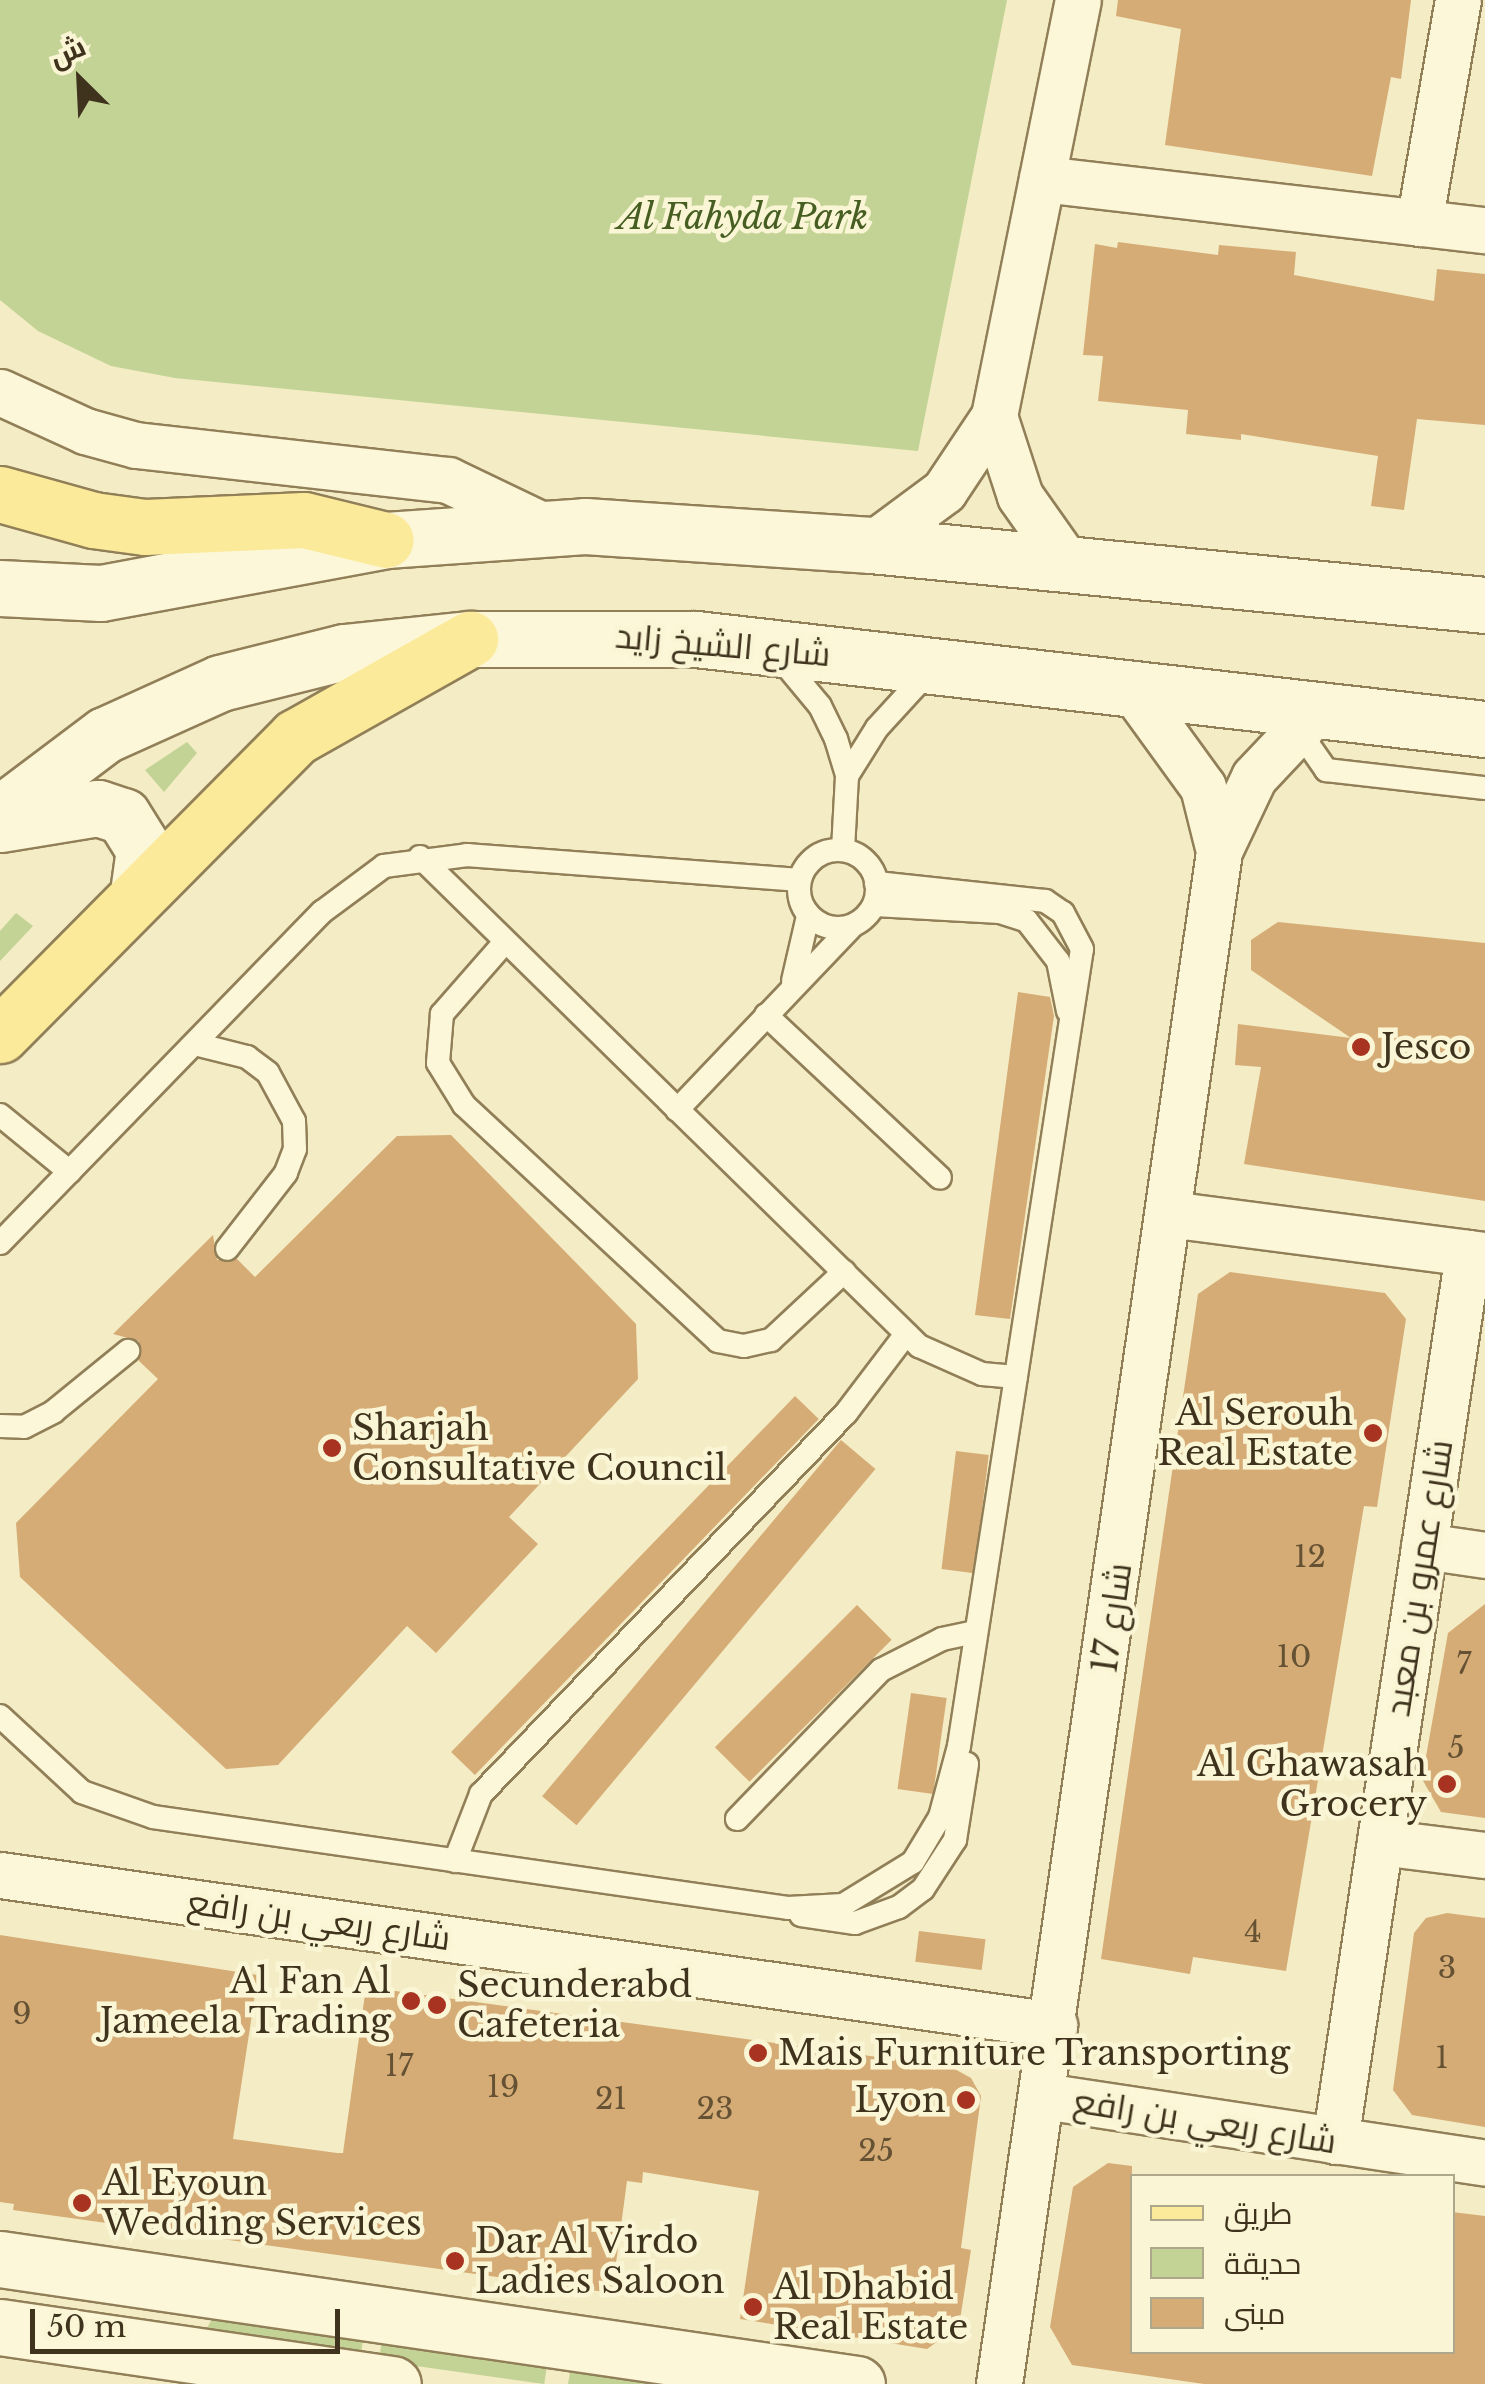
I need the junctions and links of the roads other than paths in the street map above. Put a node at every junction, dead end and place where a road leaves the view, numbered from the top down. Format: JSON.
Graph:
{"nodes":[{"id":1,"x":1078,"y":0,"type":"edge"},
{"id":2,"x":1458,"y":0,"type":"edge"},
{"id":3,"x":1042,"y":179,"type":"junction"},
{"id":4,"x":1419,"y":223,"type":"junction"},
{"id":5,"x":1485,"y":230,"type":"edge"},
{"id":6,"x":0,"y":392,"type":"edge"},
{"id":7,"x":994,"y":416,"type":"junction"},
{"id":8,"x":0,"y":494,"type":"edge"},
{"id":9,"x":544,"y":526,"type":"junction"},
{"id":10,"x":386,"y":540,"type":"junction"},
{"id":11,"x":871,"y":546,"type":"junction"},
{"id":12,"x":1068,"y":564,"type":"junction"},
{"id":13,"x":0,"y":588,"type":"edge"},
{"id":14,"x":1485,"y":606,"type":"edge"},
{"id":15,"x":470,"y":639,"type":"junction"},
{"id":16,"x":771,"y":649,"type":"junction"},
{"id":17,"x":935,"y":665,"type":"junction"},
{"id":18,"x":1134,"y":692,"type":"junction"},
{"id":19,"x":1318,"y":710,"type":"junction"},
{"id":20,"x":1485,"y":729,"type":"edge"},
{"id":21,"x":846,"y":776,"type":"junction"},
{"id":22,"x":1485,"y":788,"type":"edge"},
{"id":23,"x":0,"y":814,"type":"edge"},
{"id":24,"x":0,"y":824,"type":"edge"},
{"id":25,"x":843,"y":850,"type":"junction"},
{"id":26,"x":1219,"y":850,"type":"junction"},
{"id":27,"x":420,"y":858,"type":"junction"},
{"id":28,"x":798,"y":880,"type":"junction"},
{"id":29,"x":138,"y":893,"type":"junction"},
{"id":30,"x":876,"y":894,"type":"junction"},
{"id":31,"x":808,"y":916,"type":"junction"},
{"id":32,"x":852,"y":926,"type":"junction"},
{"id":33,"x":505,"y":942,"type":"junction"},
{"id":34,"x":790,"y":989,"type":"junction"},
{"id":35,"x":766,"y":1015,"type":"junction"},
{"id":36,"x":0,"y":1035,"type":"edge"},
{"id":37,"x":195,"y":1044,"type":"junction"},
{"id":38,"x":677,"y":1110,"type":"junction"},
{"id":39,"x":0,"y":1114,"type":"edge"},
{"id":40,"x":70,"y":1172,"type":"junction"},
{"id":41,"x":940,"y":1178,"type":"dead end"},
{"id":42,"x":1169,"y":1214,"type":"junction"},
{"id":43,"x":0,"y":1244,"type":"edge"},
{"id":44,"x":227,"y":1249,"type":"dead end"},
{"id":45,"x":1477,"y":1254,"type":"edge"},
{"id":46,"x":844,"y":1272,"type":"junction"},
{"id":47,"x":906,"y":1334,"type":"junction"},
{"id":48,"x":128,"y":1351,"type":"dead end"},
{"id":49,"x":1016,"y":1377,"type":"junction"},
{"id":50,"x":0,"y":1426,"type":"edge"},
{"id":51,"x":1424,"y":1546,"type":"junction"},
{"id":52,"x":1485,"y":1555,"type":"edge"},
{"id":53,"x":976,"y":1632,"type":"junction"},
{"id":54,"x":0,"y":1716,"type":"edge"},
{"id":55,"x":737,"y":1819,"type":"dead end"},
{"id":56,"x":1380,"y":1842,"type":"junction"},
{"id":57,"x":1485,"y":1855,"type":"edge"},
{"id":58,"x":455,"y":1861,"type":"junction"},
{"id":59,"x":0,"y":1875,"type":"edge"},
{"id":60,"x":1054,"y":2025,"type":"junction"},
{"id":61,"x":1044,"y":2096,"type":"junction"},
{"id":62,"x":1336,"y":2141,"type":"junction"},
{"id":63,"x":1485,"y":2163,"type":"edge"},
{"id":64,"x":0,"y":2259,"type":"edge"},
{"id":65,"x":60,"y":2267,"type":"junction"},
{"id":66,"x":0,"y":2290,"type":"edge"},
{"id":67,"x":0,"y":2327,"type":"edge"},
{"id":68,"x":393,"y":2384,"type":"edge"},
{"id":69,"x":857,"y":2384,"type":"edge"},
{"id":70,"x":999,"y":2384,"type":"edge"}],
"edges":[{"from":1,"to":3,"type":"street"},
{"from":2,"to":4,"type":"street"},
{"from":3,"to":4,"type":"street"},
{"from":3,"to":7,"type":"street"},
{"from":4,"to":5,"type":"street"},
{"from":6,"to":9,"type":"street"},
{"from":7,"to":11,"type":"street"},
{"from":7,"to":12,"type":"street"},
{"from":8,"to":10,"type":"main road"},
{"from":9,"to":10,"type":"main road"},
{"from":9,"to":11,"type":"main road"},
{"from":10,"to":13,"type":"main road"},
{"from":11,"to":12,"type":"main road"},
{"from":12,"to":14,"type":"main road"},
{"from":15,"to":16,"type":"main road","name":"شارع الشيخ زايد"},
{"from":15,"to":23,"type":"main road","name":"شارع الشيخ زايد"},
{"from":15,"to":29,"type":"main road"},
{"from":16,"to":17,"type":"main road","name":"شارع الشيخ زايد"},
{"from":16,"to":21,"type":"lane"},
{"from":17,"to":18,"type":"main road","name":"شارع الشيخ زايد"},
{"from":17,"to":21,"type":"lane"},
{"from":18,"to":19,"type":"main road","name":"شارع الشيخ زايد"},
{"from":18,"to":26,"type":"street","name":"شارع 17"},
{"from":19,"to":20,"type":"main road","name":"شارع الشيخ زايد"},
{"from":19,"to":22,"type":"lane"},
{"from":19,"to":26,"type":"street","name":"شارع 17"},
{"from":21,"to":25,"type":"lane"},
{"from":24,"to":29,"type":"main road"},
{"from":25,"to":28,"type":"lane"},
{"from":25,"to":30,"type":"lane"},
{"from":26,"to":42,"type":"street","name":"شارع 17"},
{"from":27,"to":28,"type":"lane"},
{"from":27,"to":33,"type":"lane"},
{"from":27,"to":37,"type":"lane"},
{"from":28,"to":31,"type":"lane"},
{"from":29,"to":36,"type":"main road"},
{"from":30,"to":32,"type":"lane"},
{"from":30,"to":49,"type":"lane"},
{"from":31,"to":32,"type":"lane"},
{"from":31,"to":34,"type":"lane"},
{"from":32,"to":34,"type":"lane"},
{"from":33,"to":38,"type":"lane"},
{"from":33,"to":46,"type":"lane"},
{"from":34,"to":35,"type":"lane"},
{"from":35,"to":38,"type":"lane"},
{"from":35,"to":41,"type":"lane"},
{"from":37,"to":40,"type":"lane"},
{"from":37,"to":44,"type":"lane"},
{"from":38,"to":46,"type":"lane"},
{"from":39,"to":40,"type":"lane"},
{"from":40,"to":43,"type":"lane"},
{"from":42,"to":45,"type":"street"},
{"from":42,"to":60,"type":"street","name":"شارع 17"},
{"from":45,"to":51,"type":"street","name":"شارع عمرو بن معبد"},
{"from":46,"to":47,"type":"lane"},
{"from":47,"to":49,"type":"lane"},
{"from":47,"to":58,"type":"lane"},
{"from":48,"to":50,"type":"lane"},
{"from":49,"to":53,"type":"lane"},
{"from":51,"to":52,"type":"street"},
{"from":51,"to":56,"type":"street","name":"شارع عمرو بن معبد"},
{"from":53,"to":55,"type":"lane"},
{"from":53,"to":58,"type":"lane"},
{"from":54,"to":58,"type":"lane"},
{"from":56,"to":57,"type":"street"},
{"from":56,"to":62,"type":"street","name":"شارع عمرو بن معبد"},
{"from":59,"to":60,"type":"street","name":"شارع ربعي بن رافع"},
{"from":60,"to":61,"type":"street","name":"شارع 17"},
{"from":61,"to":62,"type":"street","name":"شارع ربعي بن رافع"},
{"from":61,"to":70,"type":"street","name":"شارع 17"},
{"from":62,"to":63,"type":"street","name":"شارع ربعي بن رافع"},
{"from":64,"to":65,"type":"main road"},
{"from":65,"to":66,"type":"main road"},
{"from":65,"to":69,"type":"main road"},
{"from":67,"to":68,"type":"main road"}]}
